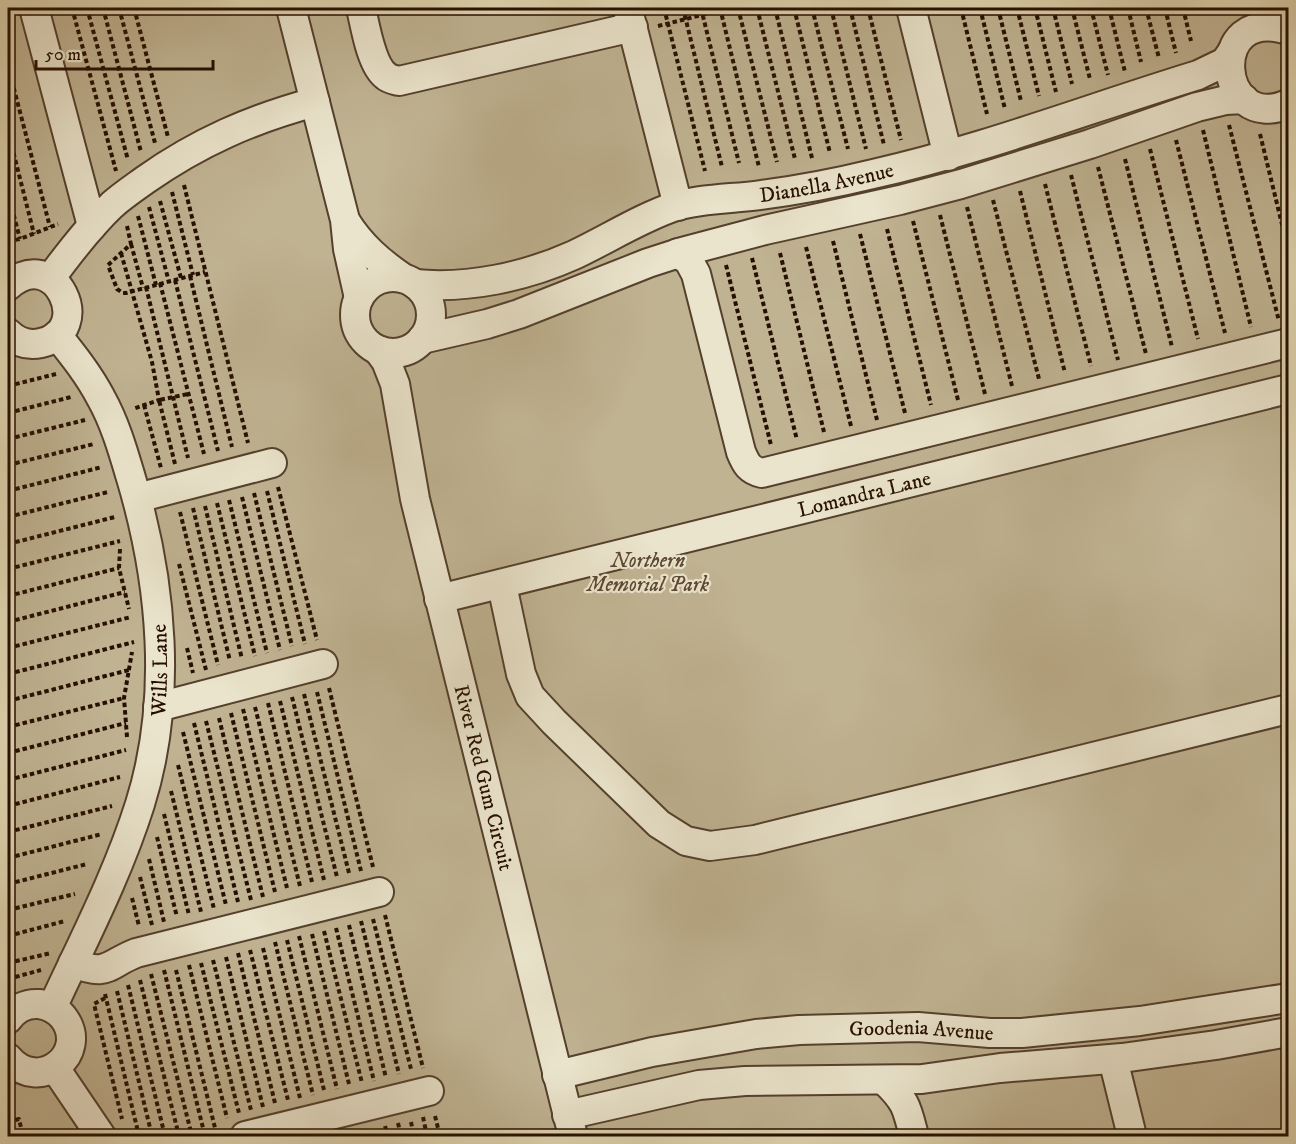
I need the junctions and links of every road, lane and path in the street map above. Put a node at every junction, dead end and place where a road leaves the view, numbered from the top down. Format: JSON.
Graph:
{"nodes":[{"id":1,"x":34,"y":8,"type":"edge"},
{"id":2,"x":72,"y":8,"type":"edge"},
{"id":3,"x":87,"y":8,"type":"edge"},
{"id":4,"x":103,"y":8,"type":"edge"},
{"id":5,"x":119,"y":8,"type":"edge"},
{"id":6,"x":134,"y":8,"type":"edge"},
{"id":7,"x":291,"y":8,"type":"edge"},
{"id":8,"x":361,"y":8,"type":"edge"},
{"id":9,"x":664,"y":8,"type":"edge"},
{"id":10,"x":682,"y":8,"type":"edge"},
{"id":11,"x":701,"y":8,"type":"edge"},
{"id":12,"x":730,"y":8,"type":"edge"},
{"id":13,"x":738,"y":8,"type":"edge"},
{"id":14,"x":757,"y":8,"type":"edge"},
{"id":15,"x":775,"y":8,"type":"edge"},
{"id":16,"x":794,"y":8,"type":"edge"},
{"id":17,"x":812,"y":8,"type":"edge"},
{"id":18,"x":831,"y":8,"type":"edge"},
{"id":19,"x":849,"y":8,"type":"edge"},
{"id":20,"x":868,"y":8,"type":"edge"},
{"id":21,"x":911,"y":8,"type":"edge"},
{"id":22,"x":961,"y":8,"type":"edge"},
{"id":23,"x":980,"y":8,"type":"edge"},
{"id":24,"x":998,"y":8,"type":"edge"},
{"id":25,"x":1017,"y":8,"type":"edge"},
{"id":26,"x":1035,"y":8,"type":"edge"},
{"id":27,"x":1053,"y":8,"type":"edge"},
{"id":28,"x":1072,"y":8,"type":"edge"},
{"id":29,"x":1091,"y":8,"type":"edge"},
{"id":30,"x":1109,"y":8,"type":"edge"},
{"id":31,"x":1128,"y":8,"type":"edge"},
{"id":32,"x":1146,"y":8,"type":"edge"},
{"id":33,"x":1165,"y":8,"type":"edge"},
{"id":34,"x":1183,"y":8,"type":"edge"},
{"id":35,"x":1251,"y":8,"type":"edge"},
{"id":36,"x":1272,"y":8,"type":"edge"},
{"id":37,"x":720,"y":9,"type":"edge"},
{"id":38,"x":703,"y":14,"type":"junction"},
{"id":39,"x":685,"y":19,"type":"junction"},
{"id":40,"x":632,"y":22,"type":"edge"},
{"id":41,"x":668,"y":23,"type":"junction"},
{"id":42,"x":1288,"y":30,"type":"edge"},
{"id":43,"x":1191,"y":41,"type":"dead end"},
{"id":44,"x":1235,"y":46,"type":"junction"},
{"id":45,"x":1176,"y":53,"type":"dead end"},
{"id":46,"x":1159,"y":58,"type":"dead end"},
{"id":47,"x":1141,"y":62,"type":"dead end"},
{"id":48,"x":8,"y":66,"type":"edge"},
{"id":49,"x":1125,"y":72,"type":"dead end"},
{"id":50,"x":1108,"y":75,"type":"dead end"},
{"id":51,"x":1090,"y":79,"type":"dead end"},
{"id":52,"x":1072,"y":84,"type":"dead end"},
{"id":53,"x":1056,"y":93,"type":"dead end"},
{"id":54,"x":1039,"y":96,"type":"dead end"},
{"id":55,"x":1021,"y":101,"type":"dead end"},
{"id":56,"x":315,"y":102,"type":"junction"},
{"id":57,"x":1221,"y":102,"type":"junction"},
{"id":58,"x":1286,"y":107,"type":"edge"},
{"id":59,"x":1005,"y":109,"type":"dead end"},
{"id":60,"x":987,"y":114,"type":"dead end"},
{"id":61,"x":1257,"y":124,"type":"dead end"},
{"id":62,"x":1131,"y":129,"type":"junction"},
{"id":63,"x":8,"y":131,"type":"edge"},
{"id":64,"x":901,"y":140,"type":"dead end"},
{"id":65,"x":884,"y":145,"type":"dead end"},
{"id":66,"x":848,"y":149,"type":"dead end"},
{"id":67,"x":866,"y":149,"type":"dead end"},
{"id":68,"x":1065,"y":151,"type":"junction"},
{"id":69,"x":830,"y":153,"type":"dead end"},
{"id":70,"x":948,"y":156,"type":"junction"},
{"id":71,"x":812,"y":158,"type":"dead end"},
{"id":72,"x":795,"y":159,"type":"dead end"},
{"id":73,"x":777,"y":162,"type":"dead end"},
{"id":74,"x":739,"y":163,"type":"dead end"},
{"id":75,"x":1026,"y":164,"type":"junction"},
{"id":76,"x":723,"y":167,"type":"dead end"},
{"id":77,"x":759,"y":167,"type":"dead end"},
{"id":78,"x":145,"y":171,"type":"junction"},
{"id":79,"x":705,"y":171,"type":"dead end"},
{"id":80,"x":82,"y":191,"type":"junction"},
{"id":81,"x":8,"y":193,"type":"edge"},
{"id":82,"x":881,"y":204,"type":"junction"},
{"id":83,"x":678,"y":206,"type":"junction"},
{"id":84,"x":345,"y":220,"type":"junction"},
{"id":85,"x":64,"y":221,"type":"dead end"},
{"id":86,"x":92,"y":226,"type":"junction"},
{"id":87,"x":50,"y":227,"type":"junction"},
{"id":88,"x":34,"y":234,"type":"junction"},
{"id":89,"x":733,"y":238,"type":"junction"},
{"id":90,"x":20,"y":239,"type":"junction"},
{"id":91,"x":8,"y":241,"type":"edge"},
{"id":92,"x":131,"y":244,"type":"junction"},
{"id":93,"x":1288,"y":249,"type":"edge"},
{"id":94,"x":678,"y":253,"type":"junction"},
{"id":95,"x":121,"y":254,"type":"junction"},
{"id":96,"x":205,"y":272,"type":"junction"},
{"id":97,"x":192,"y":276,"type":"junction"},
{"id":98,"x":50,"y":279,"type":"junction"},
{"id":99,"x":178,"y":279,"type":"junction"},
{"id":100,"x":409,"y":281,"type":"junction"},
{"id":101,"x":169,"y":282,"type":"junction"},
{"id":102,"x":158,"y":284,"type":"junction"},
{"id":103,"x":8,"y":286,"type":"edge"},
{"id":104,"x":144,"y":288,"type":"junction"},
{"id":105,"x":131,"y":291,"type":"junction"},
{"id":106,"x":358,"y":298,"type":"junction"},
{"id":107,"x":8,"y":333,"type":"edge"},
{"id":108,"x":57,"y":335,"type":"junction"},
{"id":109,"x":417,"y":343,"type":"junction"},
{"id":110,"x":1287,"y":344,"type":"edge"},
{"id":111,"x":378,"y":350,"type":"junction"},
{"id":112,"x":1204,"y":364,"type":"junction"},
{"id":113,"x":51,"y":371,"type":"dead end"},
{"id":114,"x":8,"y":386,"type":"edge"},
{"id":115,"x":1288,"y":388,"type":"edge"},
{"id":116,"x":75,"y":393,"type":"dead end"},
{"id":117,"x":188,"y":394,"type":"junction"},
{"id":118,"x":1084,"y":394,"type":"junction"},
{"id":119,"x":173,"y":397,"type":"junction"},
{"id":120,"x":159,"y":400,"type":"junction"},
{"id":121,"x":144,"y":405,"type":"junction"},
{"id":122,"x":1018,"y":410,"type":"junction"},
{"id":123,"x":84,"y":411,"type":"dead end"},
{"id":124,"x":8,"y":412,"type":"edge"},
{"id":125,"x":402,"y":419,"type":"junction"},
{"id":126,"x":96,"y":421,"type":"junction"},
{"id":127,"x":951,"y":427,"type":"junction"},
{"id":128,"x":8,"y":439,"type":"edge"},
{"id":129,"x":857,"y":450,"type":"junction"},
{"id":130,"x":98,"y":451,"type":"dead end"},
{"id":131,"x":100,"y":459,"type":"dead end"},
{"id":132,"x":8,"y":465,"type":"edge"},
{"id":133,"x":102,"y":467,"type":"junction"},
{"id":134,"x":790,"y":467,"type":"junction"},
{"id":135,"x":216,"y":471,"type":"junction"},
{"id":136,"x":104,"y":476,"type":"dead end"},
{"id":137,"x":106,"y":484,"type":"dead end"},
{"id":138,"x":8,"y":491,"type":"edge"},
{"id":139,"x":108,"y":492,"type":"junction"},
{"id":140,"x":120,"y":502,"type":"junction"},
{"id":141,"x":8,"y":517,"type":"edge"},
{"id":142,"x":115,"y":517,"type":"junction"},
{"id":143,"x":117,"y":526,"type":"dead end"},
{"id":144,"x":119,"y":533,"type":"dead end"},
{"id":145,"x":120,"y":541,"type":"junction"},
{"id":146,"x":8,"y":544,"type":"edge"},
{"id":147,"x":178,"y":559,"type":"dead end"},
{"id":148,"x":119,"y":568,"type":"junction"},
{"id":149,"x":8,"y":569,"type":"edge"},
{"id":150,"x":502,"y":585,"type":"junction"},
{"id":151,"x":125,"y":592,"type":"junction"},
{"id":152,"x":8,"y":596,"type":"edge"},
{"id":153,"x":439,"y":599,"type":"junction"},
{"id":154,"x":131,"y":617,"type":"junction"},
{"id":155,"x":8,"y":622,"type":"edge"},
{"id":156,"x":132,"y":626,"type":"dead end"},
{"id":157,"x":133,"y":634,"type":"dead end"},
{"id":158,"x":134,"y":642,"type":"junction"},
{"id":159,"x":186,"y":644,"type":"dead end"},
{"id":160,"x":8,"y":648,"type":"edge"},
{"id":161,"x":129,"y":670,"type":"junction"},
{"id":162,"x":8,"y":674,"type":"edge"},
{"id":163,"x":261,"y":680,"type":"junction"},
{"id":164,"x":124,"y":698,"type":"junction"},
{"id":165,"x":8,"y":700,"type":"edge"},
{"id":166,"x":158,"y":707,"type":"junction"},
{"id":167,"x":1288,"y":709,"type":"edge"},
{"id":168,"x":126,"y":723,"type":"junction"},
{"id":169,"x":8,"y":727,"type":"edge"},
{"id":170,"x":127,"y":750,"type":"junction"},
{"id":171,"x":8,"y":753,"type":"edge"},
{"id":172,"x":126,"y":758,"type":"dead end"},
{"id":173,"x":8,"y":780,"type":"edge"},
{"id":174,"x":121,"y":788,"type":"dead end"},
{"id":175,"x":8,"y":806,"type":"edge"},
{"id":176,"x":112,"y":813,"type":"dead end"},
{"id":177,"x":105,"y":828,"type":"dead end"},
{"id":178,"x":156,"y":831,"type":"dead end"},
{"id":179,"x":8,"y":832,"type":"edge"},
{"id":180,"x":102,"y":834,"type":"junction"},
{"id":181,"x":98,"y":843,"type":"dead end"},
{"id":182,"x":148,"y":855,"type":"dead end"},
{"id":183,"x":8,"y":858,"type":"edge"},
{"id":184,"x":139,"y":870,"type":"dead end"},
{"id":185,"x":83,"y":874,"type":"dead end"},
{"id":186,"x":8,"y":884,"type":"edge"},
{"id":187,"x":79,"y":884,"type":"dead end"},
{"id":188,"x":75,"y":894,"type":"junction"},
{"id":189,"x":132,"y":896,"type":"dead end"},
{"id":190,"x":72,"y":903,"type":"dead end"},
{"id":191,"x":318,"y":908,"type":"junction"},
{"id":192,"x":8,"y":910,"type":"edge"},
{"id":193,"x":68,"y":912,"type":"dead end"},
{"id":194,"x":65,"y":921,"type":"junction"},
{"id":195,"x":61,"y":931,"type":"dead end"},
{"id":196,"x":8,"y":936,"type":"edge"},
{"id":197,"x":124,"y":956,"type":"junction"},
{"id":198,"x":8,"y":963,"type":"edge"},
{"id":199,"x":44,"y":968,"type":"dead end"},
{"id":200,"x":8,"y":979,"type":"edge"},
{"id":201,"x":105,"y":998,"type":"junction"},
{"id":202,"x":1288,"y":998,"type":"edge"},
{"id":203,"x":52,"y":1008,"type":"junction"},
{"id":204,"x":8,"y":1019,"type":"edge"},
{"id":205,"x":1288,"y":1032,"type":"edge"},
{"id":206,"x":8,"y":1058,"type":"edge"},
{"id":207,"x":1113,"y":1059,"type":"junction"},
{"id":208,"x":55,"y":1068,"type":"junction"},
{"id":209,"x":557,"y":1075,"type":"junction"},
{"id":210,"x":885,"y":1081,"type":"junction"},
{"id":211,"x":367,"y":1106,"type":"junction"},
{"id":212,"x":8,"y":1122,"type":"edge"},
{"id":213,"x":570,"y":1126,"type":"edge"},
{"id":214,"x":112,"y":1130,"type":"edge"},
{"id":215,"x":237,"y":1131,"type":"edge"},
{"id":216,"x":23,"y":1137,"type":"edge"},
{"id":217,"x":139,"y":1137,"type":"edge"},
{"id":218,"x":152,"y":1137,"type":"edge"},
{"id":219,"x":165,"y":1137,"type":"edge"},
{"id":220,"x":179,"y":1137,"type":"edge"},
{"id":221,"x":192,"y":1137,"type":"edge"},
{"id":222,"x":205,"y":1137,"type":"edge"},
{"id":223,"x":217,"y":1137,"type":"edge"},
{"id":224,"x":388,"y":1137,"type":"edge"},
{"id":225,"x":401,"y":1137,"type":"edge"},
{"id":226,"x":414,"y":1137,"type":"edge"},
{"id":227,"x":428,"y":1137,"type":"edge"},
{"id":228,"x":914,"y":1137,"type":"edge"},
{"id":229,"x":1132,"y":1137,"type":"edge"}],
"edges":[{"from":1,"to":80,"type":"lane"},
{"from":2,"to":78,"type":"path"},
{"from":3,"to":78,"type":"path"},
{"from":4,"to":78,"type":"path"},
{"from":5,"to":78,"type":"path"},
{"from":6,"to":78,"type":"path"},
{"from":7,"to":56,"type":"lane"},
{"from":8,"to":40,"type":"lane"},
{"from":9,"to":41,"type":"path"},
{"from":10,"to":39,"type":"path"},
{"from":11,"to":38,"type":"path"},
{"from":12,"to":37,"type":"path"},
{"from":13,"to":73,"type":"path"},
{"from":14,"to":72,"type":"path"},
{"from":15,"to":71,"type":"path"},
{"from":16,"to":69,"type":"path"},
{"from":17,"to":66,"type":"path"},
{"from":18,"to":67,"type":"path"},
{"from":19,"to":65,"type":"path"},
{"from":20,"to":64,"type":"path"},
{"from":21,"to":70,"type":"lane"},
{"from":22,"to":60,"type":"path"},
{"from":23,"to":59,"type":"path"},
{"from":24,"to":55,"type":"path"},
{"from":25,"to":54,"type":"path"},
{"from":26,"to":53,"type":"path"},
{"from":27,"to":52,"type":"path"},
{"from":28,"to":51,"type":"path"},
{"from":29,"to":50,"type":"path"},
{"from":30,"to":49,"type":"path"},
{"from":31,"to":47,"type":"path"},
{"from":32,"to":46,"type":"path"},
{"from":33,"to":45,"type":"path"},
{"from":34,"to":43,"type":"path"},
{"from":35,"to":44,"type":"lane"},
{"from":36,"to":42,"type":"lane"},
{"from":37,"to":38,"type":"path"},
{"from":37,"to":77,"type":"path"},
{"from":38,"to":39,"type":"path"},
{"from":38,"to":74,"type":"path"},
{"from":39,"to":41,"type":"path"},
{"from":39,"to":76,"type":"path"},
{"from":40,"to":41,"type":"path"},
{"from":40,"to":83,"type":"lane"},
{"from":41,"to":79,"type":"path"},
{"from":42,"to":44,"type":"lane","name":"Dianella Avenue"},
{"from":44,"to":57,"type":"lane"},
{"from":44,"to":70,"type":"lane","name":"Dianella Avenue"},
{"from":48,"to":87,"type":"path"},
{"from":56,"to":78,"type":"lane"},
{"from":56,"to":84,"type":"lane"},
{"from":57,"to":58,"type":"lane"},
{"from":57,"to":62,"type":"lane","name":"Dianella Avenue"},
{"from":57,"to":110,"type":"path"},
{"from":57,"to":112,"type":"path"},
{"from":61,"to":93,"type":"path"},
{"from":62,"to":68,"type":"lane","name":"Dianella Avenue"},
{"from":62,"to":112,"type":"path"},
{"from":62,"to":112,"type":"path"},
{"from":62,"to":112,"type":"path"},
{"from":62,"to":112,"type":"path"},
{"from":63,"to":88,"type":"path"},
{"from":68,"to":75,"type":"lane","name":"Dianella Avenue"},
{"from":68,"to":118,"type":"path"},
{"from":70,"to":83,"type":"lane","name":"Dianella Avenue"},
{"from":75,"to":82,"type":"lane","name":"Dianella Avenue"},
{"from":75,"to":118,"type":"path"},
{"from":75,"to":118,"type":"path"},
{"from":78,"to":80,"type":"path"},
{"from":78,"to":86,"type":"lane"},
{"from":78,"to":92,"type":"path"},
{"from":78,"to":96,"type":"path"},
{"from":78,"to":97,"type":"path"},
{"from":78,"to":99,"type":"path"},
{"from":78,"to":101,"type":"path"},
{"from":78,"to":102,"type":"path"},
{"from":80,"to":86,"type":"lane"},
{"from":81,"to":90,"type":"path"},
{"from":82,"to":89,"type":"lane","name":"Dianella Avenue"},
{"from":82,"to":118,"type":"path"},
{"from":82,"to":122,"type":"path"},
{"from":82,"to":127,"type":"path"},
{"from":82,"to":127,"type":"path"},
{"from":82,"to":127,"type":"path"},
{"from":82,"to":127,"type":"path"},
{"from":82,"to":129,"type":"path"},
{"from":82,"to":129,"type":"path"},
{"from":82,"to":129,"type":"path"},
{"from":83,"to":100,"type":"lane","name":"Dianella Avenue"},
{"from":84,"to":100,"type":"lane"},
{"from":84,"to":106,"type":"lane"},
{"from":85,"to":87,"type":"path"},
{"from":86,"to":98,"type":"lane"},
{"from":87,"to":88,"type":"path"},
{"from":88,"to":90,"type":"path"},
{"from":89,"to":94,"type":"lane","name":"Dianella Avenue"},
{"from":89,"to":134,"type":"path"},
{"from":89,"to":134,"type":"path"},
{"from":90,"to":91,"type":"path"},
{"from":92,"to":95,"type":"path"},
{"from":92,"to":104,"type":"path"},
{"from":94,"to":109,"type":"lane","name":"Dianella Avenue"},
{"from":94,"to":134,"type":"lane"},
{"from":95,"to":105,"type":"path"},
{"from":95,"to":105,"type":"path"},
{"from":96,"to":97,"type":"path"},
{"from":96,"to":135,"type":"path"},
{"from":97,"to":99,"type":"path"},
{"from":97,"to":135,"type":"path"},
{"from":98,"to":103,"type":"lane"},
{"from":98,"to":108,"type":"lane"},
{"from":99,"to":101,"type":"path"},
{"from":99,"to":135,"type":"path"},
{"from":100,"to":106,"type":"lane"},
{"from":100,"to":109,"type":"lane"},
{"from":101,"to":102,"type":"path"},
{"from":102,"to":104,"type":"path"},
{"from":102,"to":117,"type":"path"},
{"from":104,"to":105,"type":"path"},
{"from":104,"to":119,"type":"path"},
{"from":105,"to":120,"type":"path"},
{"from":106,"to":111,"type":"lane"},
{"from":107,"to":108,"type":"lane"},
{"from":108,"to":126,"type":"lane","name":"Wills Lane"},
{"from":109,"to":111,"type":"lane"},
{"from":109,"to":125,"type":"lane"},
{"from":110,"to":112,"type":"lane"},
{"from":111,"to":125,"type":"lane","name":"River Red Gum Circuit"},
{"from":112,"to":118,"type":"lane"},
{"from":113,"to":114,"type":"path"},
{"from":115,"to":150,"type":"lane","name":"Lomandra Lane"},
{"from":116,"to":124,"type":"path"},
{"from":117,"to":119,"type":"path"},
{"from":117,"to":135,"type":"path"},
{"from":118,"to":122,"type":"lane"},
{"from":119,"to":120,"type":"path"},
{"from":119,"to":135,"type":"path"},
{"from":120,"to":121,"type":"path"},
{"from":120,"to":135,"type":"path"},
{"from":121,"to":126,"type":"path"},
{"from":121,"to":135,"type":"path"},
{"from":122,"to":127,"type":"lane"},
{"from":123,"to":126,"type":"path"},
{"from":125,"to":153,"type":"lane","name":"River Red Gum Circuit"},
{"from":126,"to":128,"type":"path"},
{"from":126,"to":140,"type":"lane","name":"Wills Lane"},
{"from":127,"to":129,"type":"lane"},
{"from":129,"to":134,"type":"lane"},
{"from":130,"to":132,"type":"path"},
{"from":131,"to":133,"type":"path"},
{"from":133,"to":136,"type":"path"},
{"from":133,"to":138,"type":"path"},
{"from":135,"to":140,"type":"lane"},
{"from":135,"to":163,"type":"path"},
{"from":135,"to":163,"type":"path"},
{"from":135,"to":163,"type":"path"},
{"from":135,"to":163,"type":"path"},
{"from":135,"to":163,"type":"path"},
{"from":135,"to":163,"type":"path"},
{"from":135,"to":163,"type":"path"},
{"from":135,"to":163,"type":"path"},
{"from":135,"to":163,"type":"path"},
{"from":137,"to":139,"type":"path"},
{"from":139,"to":140,"type":"path"},
{"from":139,"to":141,"type":"path"},
{"from":140,"to":142,"type":"path"},
{"from":140,"to":166,"type":"lane","name":"Wills Lane"},
{"from":142,"to":143,"type":"path"},
{"from":142,"to":146,"type":"path"},
{"from":144,"to":145,"type":"path"},
{"from":145,"to":148,"type":"path"},
{"from":145,"to":149,"type":"path"},
{"from":147,"to":163,"type":"path"},
{"from":148,"to":151,"type":"path"},
{"from":148,"to":152,"type":"path"},
{"from":150,"to":153,"type":"lane","name":"Lomandra Lane"},
{"from":150,"to":167,"type":"lane"},
{"from":151,"to":154,"type":"path"},
{"from":151,"to":155,"type":"path"},
{"from":153,"to":209,"type":"lane","name":"River Red Gum Circuit"},
{"from":154,"to":156,"type":"path"},
{"from":154,"to":160,"type":"path"},
{"from":157,"to":158,"type":"path"},
{"from":158,"to":161,"type":"path"},
{"from":158,"to":162,"type":"path"},
{"from":159,"to":163,"type":"path"},
{"from":161,"to":164,"type":"path"},
{"from":161,"to":165,"type":"path"},
{"from":163,"to":166,"type":"lane"},
{"from":163,"to":191,"type":"path"},
{"from":163,"to":191,"type":"path"},
{"from":163,"to":191,"type":"path"},
{"from":163,"to":191,"type":"path"},
{"from":163,"to":191,"type":"path"},
{"from":163,"to":191,"type":"path"},
{"from":163,"to":191,"type":"path"},
{"from":163,"to":191,"type":"path"},
{"from":163,"to":191,"type":"path"},
{"from":163,"to":191,"type":"path"},
{"from":164,"to":168,"type":"path"},
{"from":164,"to":169,"type":"path"},
{"from":166,"to":197,"type":"lane","name":"Wills Lane"},
{"from":168,"to":170,"type":"path"},
{"from":168,"to":171,"type":"path"},
{"from":170,"to":172,"type":"path"},
{"from":170,"to":173,"type":"path"},
{"from":174,"to":175,"type":"path"},
{"from":176,"to":179,"type":"path"},
{"from":177,"to":180,"type":"path"},
{"from":178,"to":197,"type":"path"},
{"from":180,"to":181,"type":"path"},
{"from":180,"to":183,"type":"path"},
{"from":182,"to":197,"type":"path"},
{"from":184,"to":197,"type":"path"},
{"from":185,"to":186,"type":"path"},
{"from":187,"to":188,"type":"path"},
{"from":188,"to":190,"type":"path"},
{"from":188,"to":192,"type":"path"},
{"from":189,"to":197,"type":"path"},
{"from":191,"to":197,"type":"lane"},
{"from":191,"to":211,"type":"path"},
{"from":191,"to":211,"type":"path"},
{"from":191,"to":211,"type":"path"},
{"from":191,"to":211,"type":"path"},
{"from":191,"to":211,"type":"path"},
{"from":191,"to":211,"type":"path"},
{"from":191,"to":211,"type":"path"},
{"from":191,"to":211,"type":"path"},
{"from":191,"to":211,"type":"path"},
{"from":191,"to":211,"type":"path"},
{"from":193,"to":194,"type":"path"},
{"from":194,"to":195,"type":"path"},
{"from":194,"to":196,"type":"path"},
{"from":197,"to":198,"type":"path"},
{"from":197,"to":201,"type":"path"},
{"from":197,"to":203,"type":"lane","name":"Wills Lane"},
{"from":197,"to":215,"type":"path"},
{"from":197,"to":218,"type":"path"},
{"from":197,"to":219,"type":"path"},
{"from":197,"to":220,"type":"path"},
{"from":197,"to":221,"type":"path"},
{"from":197,"to":222,"type":"path"},
{"from":197,"to":223,"type":"path"},
{"from":199,"to":200,"type":"path"},
{"from":201,"to":214,"type":"path"},
{"from":201,"to":217,"type":"path"},
{"from":202,"to":209,"type":"lane","name":"Goodenia Avenue"},
{"from":203,"to":204,"type":"lane"},
{"from":203,"to":208,"type":"lane"},
{"from":205,"to":207,"type":"lane","name":"Goodenia Avenue"},
{"from":206,"to":208,"type":"lane"},
{"from":207,"to":210,"type":"lane","name":"Goodenia Avenue"},
{"from":207,"to":229,"type":"lane"},
{"from":208,"to":214,"type":"lane"},
{"from":209,"to":213,"type":"lane","name":"River Red Gum Circuit"},
{"from":210,"to":213,"type":"lane","name":"Goodenia Avenue"},
{"from":210,"to":228,"type":"lane"},
{"from":211,"to":215,"type":"lane"},
{"from":211,"to":224,"type":"path"},
{"from":211,"to":225,"type":"path"},
{"from":211,"to":226,"type":"path"},
{"from":211,"to":227,"type":"path"},
{"from":212,"to":216,"type":"path"}]}
